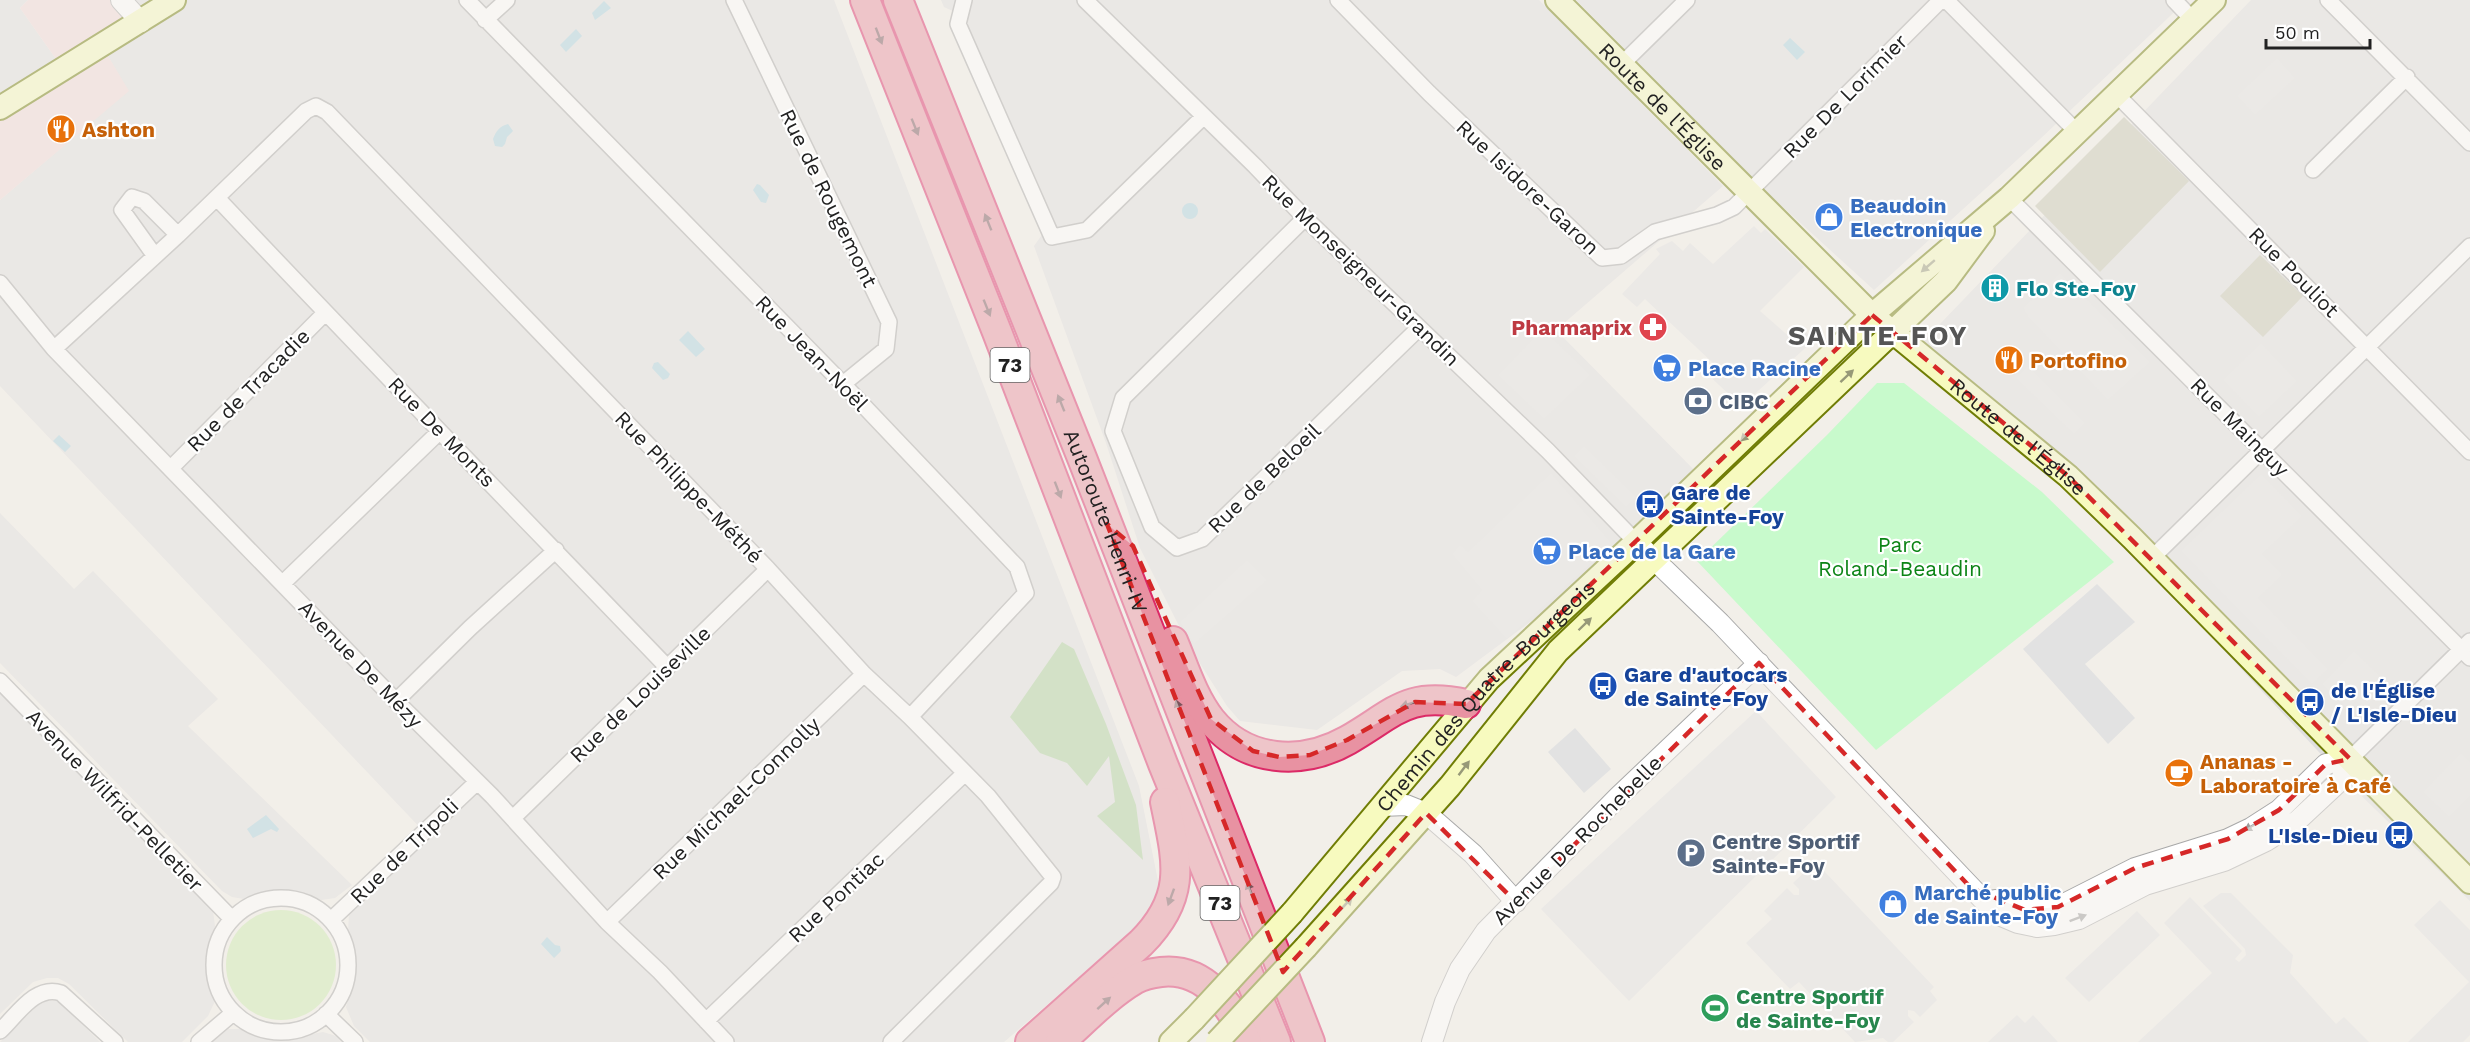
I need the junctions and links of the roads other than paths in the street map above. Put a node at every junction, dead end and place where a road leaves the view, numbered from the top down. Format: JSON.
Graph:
{"nodes":[{"id":1,"x":122,"y":0,"type":"edge"},
{"id":2,"x":174,"y":0,"type":"edge"},
{"id":3,"x":467,"y":0,"type":"edge"},
{"id":4,"x":507,"y":0,"type":"edge"},
{"id":5,"x":734,"y":0,"type":"edge"},
{"id":6,"x":865,"y":0,"type":"edge"},
{"id":7,"x":898,"y":0,"type":"edge"},
{"id":8,"x":964,"y":0,"type":"edge"},
{"id":9,"x":1085,"y":0,"type":"edge"},
{"id":10,"x":1338,"y":0,"type":"edge"},
{"id":11,"x":1557,"y":0,"type":"edge"},
{"id":12,"x":1687,"y":0,"type":"edge"},
{"id":13,"x":1941,"y":0,"type":"edge"},
{"id":14,"x":1946,"y":0,"type":"edge"},
{"id":15,"x":2174,"y":0,"type":"edge"},
{"id":16,"x":2214,"y":0,"type":"edge"},
{"id":17,"x":2328,"y":0,"type":"edge"},
{"id":18,"x":485,"y":20,"type":"junction"},
{"id":19,"x":2193,"y":20,"type":"junction"},
{"id":20,"x":141,"y":22,"type":"junction"},
{"id":21,"x":1621,"y":65,"type":"junction"},
{"id":22,"x":2407,"y":77,"type":"junction"},
{"id":23,"x":2116,"y":94,"type":"junction"},
{"id":24,"x":0,"y":108,"type":"edge"},
{"id":25,"x":1203,"y":117,"type":"junction"},
{"id":26,"x":2077,"y":132,"type":"junction"},
{"id":27,"x":2470,"y":143,"type":"edge"},
{"id":28,"x":2313,"y":170,"type":"dead end"},
{"id":29,"x":1748,"y":193,"type":"junction"},
{"id":30,"x":217,"y":198,"type":"junction"},
{"id":31,"x":2007,"y":199,"type":"junction"},
{"id":32,"x":1305,"y":218,"type":"junction"},
{"id":33,"x":178,"y":235,"type":"junction"},
{"id":34,"x":2470,"y":246,"type":"edge"},
{"id":35,"x":155,"y":256,"type":"junction"},
{"id":36,"x":0,"y":283,"type":"edge"},
{"id":37,"x":325,"y":313,"type":"junction"},
{"id":38,"x":1872,"y":315,"type":"junction"},
{"id":39,"x":1419,"y":328,"type":"junction"},
{"id":40,"x":1892,"y":333,"type":"junction"},
{"id":41,"x":2368,"y":348,"type":"junction"},
{"id":42,"x":54,"y":349,"type":"junction"},
{"id":43,"x":843,"y":384,"type":"junction"},
{"id":44,"x":438,"y":432,"type":"junction"},
{"id":45,"x":2262,"y":449,"type":"junction"},
{"id":46,"x":2470,"y":452,"type":"edge"},
{"id":47,"x":171,"y":468,"type":"junction"},
{"id":48,"x":1107,"y":524,"type":"junction"},
{"id":49,"x":1636,"y":542,"type":"junction"},
{"id":50,"x":556,"y":550,"type":"junction"},
{"id":51,"x":2152,"y":558,"type":"junction"},
{"id":52,"x":1654,"y":559,"type":"junction"},
{"id":53,"x":768,"y":570,"type":"junction"},
{"id":54,"x":282,"y":583,"type":"junction"},
{"id":55,"x":2467,"y":649,"type":"edge"},
{"id":56,"x":1759,"y":663,"type":"junction"},
{"id":57,"x":667,"y":667,"type":"junction"},
{"id":58,"x":864,"y":674,"type":"junction"},
{"id":59,"x":0,"y":681,"type":"edge"},
{"id":60,"x":396,"y":701,"type":"junction"},
{"id":61,"x":1466,"y":704,"type":"junction"},
{"id":62,"x":910,"y":717,"type":"junction"},
{"id":63,"x":2350,"y":759,"type":"junction"},
{"id":64,"x":1163,"y":764,"type":"junction"},
{"id":65,"x":965,"y":773,"type":"junction"},
{"id":66,"x":477,"y":782,"type":"junction"},
{"id":67,"x":1382,"y":806,"type":"junction"},
{"id":68,"x":1426,"y":813,"type":"junction"},
{"id":69,"x":513,"y":818,"type":"junction"},
{"id":70,"x":2470,"y":882,"type":"edge"},
{"id":71,"x":1516,"y":902,"type":"junction"},
{"id":72,"x":231,"y":918,"type":"junction"},
{"id":73,"x":331,"y":920,"type":"junction"},
{"id":74,"x":607,"y":922,"type":"junction"},
{"id":75,"x":233,"y":1013,"type":"junction"},
{"id":76,"x":326,"y":1014,"type":"junction"},
{"id":77,"x":706,"y":1021,"type":"junction"},
{"id":78,"x":0,"y":1031,"type":"edge"},
{"id":79,"x":114,"y":1042,"type":"edge"},
{"id":80,"x":199,"y":1042,"type":"edge"},
{"id":81,"x":354,"y":1042,"type":"edge"},
{"id":82,"x":726,"y":1042,"type":"edge"},
{"id":83,"x":891,"y":1042,"type":"edge"},
{"id":84,"x":1030,"y":1042,"type":"edge"},
{"id":85,"x":1060,"y":1042,"type":"edge"},
{"id":86,"x":1171,"y":1042,"type":"edge"},
{"id":87,"x":1217,"y":1042,"type":"edge"},
{"id":88,"x":1247,"y":1042,"type":"edge"},
{"id":89,"x":1276,"y":1042,"type":"edge"},
{"id":90,"x":1310,"y":1042,"type":"edge"},
{"id":91,"x":1432,"y":1042,"type":"edge"}],
"edges":[{"from":1,"to":20,"type":"street"},
{"from":2,"to":20,"type":"main road"},
{"from":3,"to":18,"type":"street","name":"Rue Jean-Noël"},
{"from":4,"to":18,"type":"street"},
{"from":5,"to":43,"type":"street","name":"Rue de Rougemont"},
{"from":6,"to":64,"type":"highway","name":"Autoroute Henri-IV","number":"73","one_way":true},
{"from":48,"to":7,"type":"highway","name":"Autoroute Henri-IV","number":"73","one_way":true},
{"from":8,"to":25,"type":"street"},
{"from":9,"to":25,"type":"street","name":"Rue Monseigneur-Grandin"},
{"from":10,"to":29,"type":"street","name":"Rue Isidore-Garon"},
{"from":11,"to":21,"type":"main road","name":"Route de l'Église"},
{"from":12,"to":21,"type":"street"},
{"from":13,"to":29,"type":"street","name":"Rue De Lorimier"},
{"from":14,"to":26,"type":"street"},
{"from":15,"to":19,"type":"street"},
{"from":16,"to":19,"type":"main road","name":"Chemin des Quatre-Bourgeois"},
{"from":17,"to":22,"type":"street"},
{"from":18,"to":43,"type":"street","name":"Rue Jean-Noël"},
{"from":19,"to":23,"type":"main road","name":"Chemin des Quatre-Bourgeois"},
{"from":20,"to":24,"type":"main road"},
{"from":21,"to":29,"type":"main road","name":"Route de l'Église"},
{"from":22,"to":27,"type":"street"},
{"from":22,"to":28,"type":"street"},
{"from":23,"to":26,"type":"main road","name":"Chemin des Quatre-Bourgeois"},
{"from":23,"to":41,"type":"street","name":"Rue Pouliot"},
{"from":25,"to":32,"type":"street","name":"Rue Monseigneur-Grandin"},
{"from":26,"to":31,"type":"main road","name":"Chemin des Quatre-Bourgeois"},
{"from":29,"to":38,"type":"main road","name":"Route de l'Église"},
{"from":30,"to":33,"type":"street"},
{"from":30,"to":37,"type":"street","name":"Rue De Monts"},
{"from":30,"to":53,"type":"street","name":"Rue Philippe-Méthé"},
{"from":31,"to":38,"type":"main road","name":"Chemin des Quatre-Bourgeois","one_way":true},
{"from":31,"to":40,"type":"main road","name":"Chemin des Quatre-Bourgeois"},
{"from":31,"to":45,"type":"street","name":"Rue Mainguy"},
{"from":32,"to":39,"type":"street","name":"Rue Monseigneur-Grandin"},
{"from":32,"to":39,"type":"street","name":"Rue de Beloeil"},
{"from":33,"to":35,"type":"street"},
{"from":33,"to":35,"type":"street"},
{"from":34,"to":41,"type":"street"},
{"from":35,"to":42,"type":"street"},
{"from":36,"to":42,"type":"street","name":"Avenue De Mézy"},
{"from":37,"to":44,"type":"street","name":"Rue De Monts"},
{"from":37,"to":47,"type":"street","name":"Rue de Tracadie"},
{"from":38,"to":40,"type":"main road","name":"Route de l'Église"},
{"from":38,"to":49,"type":"main road","name":"Chemin des Quatre-Bourgeois","one_way":true},
{"from":39,"to":49,"type":"street","name":"Rue Monseigneur-Grandin"},
{"from":40,"to":51,"type":"main road","name":"Route de l'Église"},
{"from":52,"to":40,"type":"main road","name":"Chemin des Quatre-Bourgeois","one_way":true},
{"from":41,"to":45,"type":"street"},
{"from":41,"to":46,"type":"street","name":"Rue Pouliot"},
{"from":42,"to":47,"type":"street","name":"Avenue De Mézy"},
{"from":43,"to":62,"type":"street","name":"Rue Jean-Noël"},
{"from":44,"to":50,"type":"street","name":"Rue De Monts"},
{"from":44,"to":54,"type":"street"},
{"from":45,"to":51,"type":"street"},
{"from":45,"to":55,"type":"street","name":"Rue Mainguy"},
{"from":47,"to":54,"type":"street","name":"Avenue De Mézy"},
{"from":61,"to":48,"type":"highway","one_way":true},
{"from":90,"to":48,"type":"highway","name":"Autoroute Henri-IV","number":"73","one_way":true},
{"from":49,"to":52,"type":"street"},
{"from":49,"to":61,"type":"main road","name":"Chemin des Quatre-Bourgeois"},
{"from":50,"to":57,"type":"street","name":"Rue De Monts"},
{"from":50,"to":60,"type":"street"},
{"from":51,"to":63,"type":"main road","name":"Route de l'Église"},
{"from":52,"to":56,"type":"street"},
{"from":68,"to":52,"type":"main road","name":"Chemin des Quatre-Bourgeois","one_way":true},
{"from":53,"to":57,"type":"street","name":"Rue de Louiseville"},
{"from":53,"to":58,"type":"street","name":"Rue Philippe-Méthé"},
{"from":54,"to":60,"type":"street","name":"Avenue De Mézy"},
{"from":55,"to":63,"type":"street"},
{"from":56,"to":63,"type":"street"},
{"from":56,"to":71,"type":"street","name":"Avenue De Rochebelle"},
{"from":57,"to":69,"type":"street","name":"Rue de Louiseville"},
{"from":58,"to":62,"type":"street","name":"Rue Philippe-Méthé"},
{"from":58,"to":74,"type":"street","name":"Rue Michael-Connolly"},
{"from":59,"to":72,"type":"street","name":"Avenue Wilfrid-Pelletier"},
{"from":60,"to":66,"type":"street","name":"Avenue De Mézy"},
{"from":61,"to":67,"type":"main road","name":"Chemin des Quatre-Bourgeois"},
{"from":62,"to":65,"type":"street","name":"Rue Philippe-Méthé"},
{"from":63,"to":70,"type":"main road","name":"Route de l'Église"},
{"from":64,"to":84,"type":"highway","one_way":true},
{"from":64,"to":89,"type":"highway","name":"Autoroute Henri-IV","number":"73"},
{"from":65,"to":77,"type":"street","name":"Rue Pontiac"},
{"from":65,"to":83,"type":"street","name":"Rue Philippe-Méthé"},
{"from":66,"to":69,"type":"street","name":"Avenue De Mézy"},
{"from":66,"to":73,"type":"street","name":"Rue de Tripoli"},
{"from":67,"to":68,"type":"street"},
{"from":67,"to":86,"type":"main road","name":"Chemin des Quatre-Bourgeois","bridge":true},
{"from":68,"to":71,"type":"street"},
{"from":87,"to":68,"type":"main road","name":"Chemin des Quatre-Bourgeois","one_way":true,"bridge":true},
{"from":69,"to":74,"type":"street","name":"Avenue De Mézy"},
{"from":71,"to":91,"type":"street","name":"Avenue De Rochebelle"},
{"from":72,"to":73,"type":"street"},
{"from":72,"to":75,"type":"street"},
{"from":73,"to":76,"type":"street"},
{"from":74,"to":77,"type":"street","name":"Avenue De Mézy"},
{"from":75,"to":76,"type":"street"},
{"from":75,"to":80,"type":"street"},
{"from":76,"to":81,"type":"street"},
{"from":77,"to":82,"type":"street","name":"Avenue De Mézy"},
{"from":78,"to":79,"type":"street"},
{"from":85,"to":88,"type":"highway","one_way":true}]}
